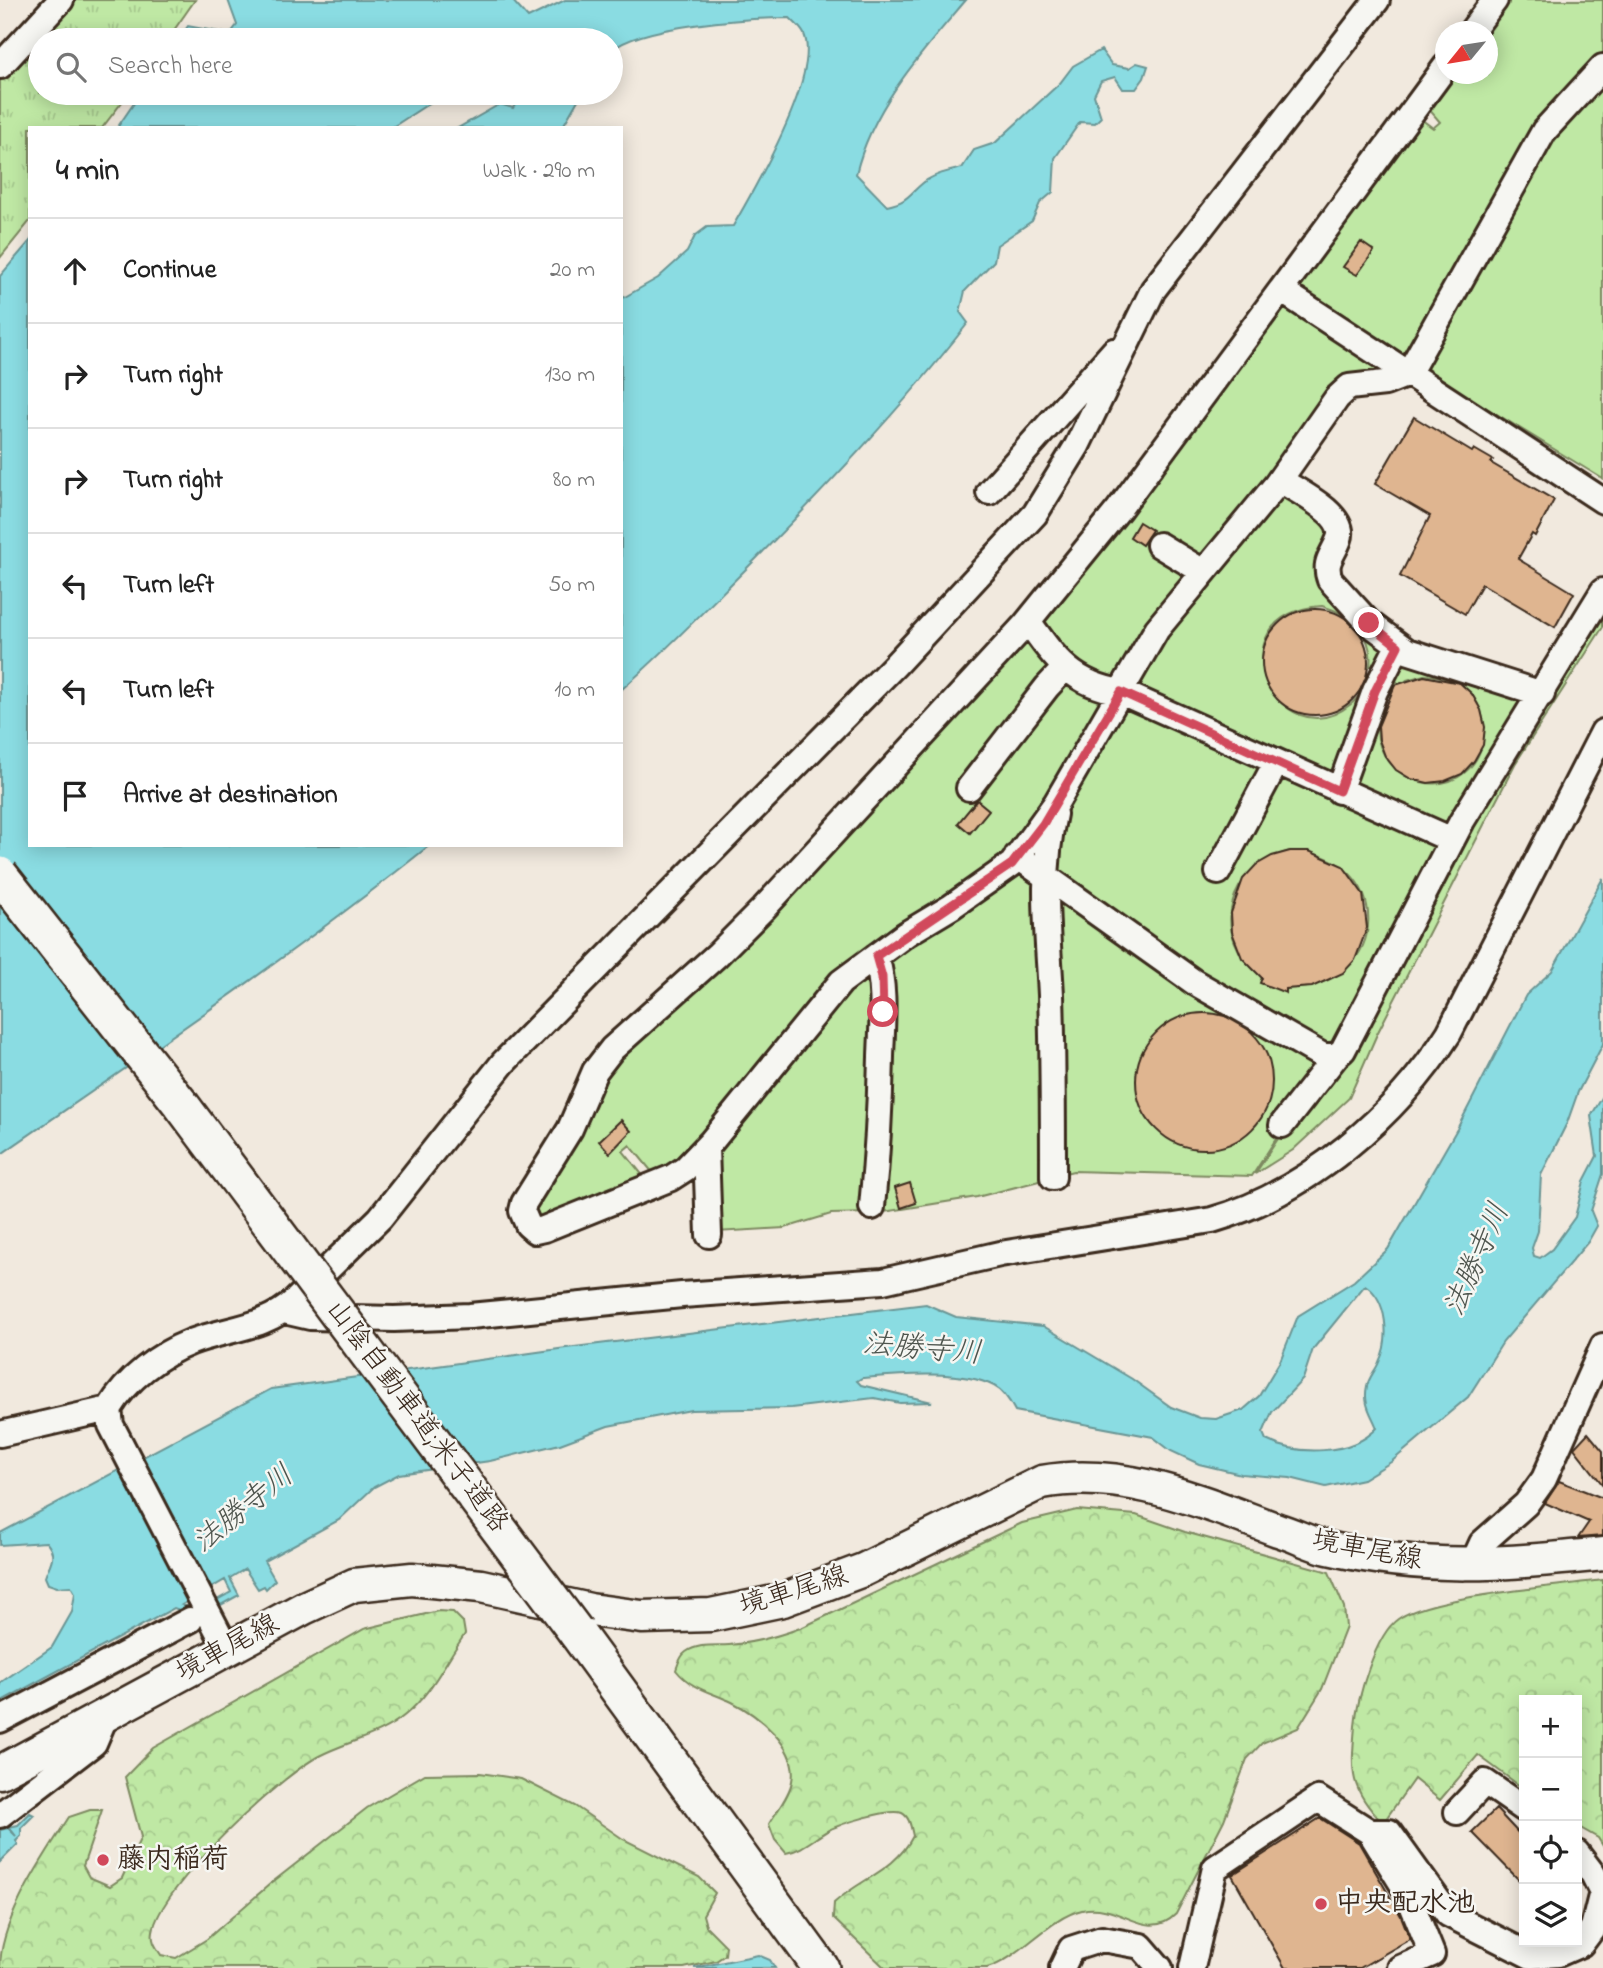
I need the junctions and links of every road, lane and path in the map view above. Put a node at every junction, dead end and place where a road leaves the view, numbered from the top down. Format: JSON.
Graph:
{"nodes":[{"id":1,"x":61,"y":0,"type":"edge"},
{"id":2,"x":1377,"y":0,"type":"edge"},
{"id":3,"x":1495,"y":0,"type":"edge"},
{"id":4,"x":1479,"y":21,"type":"edge"},
{"id":5,"x":35,"y":28,"type":"edge"},
{"id":6,"x":28,"y":36,"type":"edge"},
{"id":7,"x":0,"y":66,"type":"edge"},
{"id":8,"x":1603,"y":67,"type":"edge"},
{"id":9,"x":1435,"y":81,"type":"edge"},
{"id":10,"x":1281,"y":290,"type":"junction"},
{"id":11,"x":1133,"y":332,"type":"junction"},
{"id":12,"x":1408,"y":374,"type":"junction"},
{"id":13,"x":1280,"y":480,"type":"junction"},
{"id":14,"x":989,"y":492,"type":"dead end"},
{"id":15,"x":1603,"y":501,"type":"edge"},
{"id":16,"x":1159,"y":545,"type":"dead end"},
{"id":17,"x":1202,"y":571,"type":"junction"},
{"id":18,"x":1603,"y":591,"type":"edge"},
{"id":19,"x":1028,"y":621,"type":"junction"},
{"id":20,"x":1398,"y":646,"type":"junction"},
{"id":21,"x":1065,"y":668,"type":"junction"},
{"id":22,"x":1121,"y":692,"type":"junction"},
{"id":23,"x":1542,"y":694,"type":"junction"},
{"id":24,"x":1603,"y":732,"type":"edge"},
{"id":25,"x":1276,"y":763,"type":"junction"},
{"id":26,"x":969,"y":788,"type":"dead end"},
{"id":27,"x":1339,"y":791,"type":"junction"},
{"id":28,"x":1056,"y":803,"type":"junction"},
{"id":29,"x":1452,"y":840,"type":"junction"},
{"id":30,"x":1017,"y":856,"type":"junction"},
{"id":31,"x":1218,"y":872,"type":"dead end"},
{"id":32,"x":0,"y":875,"type":"edge"},
{"id":33,"x":1045,"y":877,"type":"junction"},
{"id":34,"x":0,"y":892,"type":"edge"},
{"id":35,"x":876,"y":956,"type":"junction"},
{"id":36,"x":1336,"y":1056,"type":"junction"},
{"id":37,"x":1282,"y":1125,"type":"dead end"},
{"id":38,"x":706,"y":1148,"type":"junction"},
{"id":39,"x":1053,"y":1177,"type":"dead end"},
{"id":40,"x":872,"y":1208,"type":"dead end"},
{"id":41,"x":709,"y":1235,"type":"dead end"},
{"id":42,"x":284,"y":1311,"type":"junction"},
{"id":43,"x":1603,"y":1346,"type":"edge"},
{"id":44,"x":110,"y":1417,"type":"junction"},
{"id":45,"x":0,"y":1434,"type":"edge"},
{"id":46,"x":1603,"y":1553,"type":"edge"},
{"id":47,"x":1472,"y":1566,"type":"junction"},
{"id":48,"x":190,"y":1620,"type":"dead end"},
{"id":49,"x":571,"y":1636,"type":"junction"},
{"id":50,"x":222,"y":1639,"type":"junction"},
{"id":51,"x":106,"y":1715,"type":"junction"},
{"id":52,"x":0,"y":1720,"type":"edge"},
{"id":53,"x":0,"y":1772,"type":"edge"},
{"id":54,"x":1519,"y":1805,"type":"edge"},
{"id":55,"x":1457,"y":1812,"type":"dead end"},
{"id":56,"x":0,"y":1815,"type":"edge"},
{"id":57,"x":1370,"y":1832,"type":"junction"},
{"id":58,"x":1582,"y":1860,"type":"edge"},
{"id":59,"x":744,"y":1872,"type":"junction"},
{"id":60,"x":807,"y":1968,"type":"edge"},
{"id":61,"x":821,"y":1968,"type":"edge"},
{"id":62,"x":1062,"y":1968,"type":"edge"},
{"id":63,"x":1160,"y":1968,"type":"edge"},
{"id":64,"x":1192,"y":1968,"type":"edge"},
{"id":65,"x":1400,"y":1968,"type":"edge"}],
"edges":[{"from":1,"to":5,"type":"street"},
{"from":2,"to":11,"type":"street"},
{"from":3,"to":4,"type":"street"},
{"from":6,"to":7,"type":"street"},
{"from":8,"to":12,"type":"street"},
{"from":9,"to":10,"type":"street"},
{"from":10,"to":12,"type":"street"},
{"from":10,"to":19,"type":"street"},
{"from":11,"to":14,"type":"street"},
{"from":11,"to":42,"type":"street"},
{"from":12,"to":13,"type":"street"},
{"from":12,"to":15,"type":"street"},
{"from":13,"to":17,"type":"street"},
{"from":13,"to":20,"type":"street"},
{"from":16,"to":17,"type":"street"},
{"from":17,"to":22,"type":"street"},
{"from":18,"to":23,"type":"street"},
{"from":19,"to":21,"type":"street"},
{"from":19,"to":38,"type":"street"},
{"from":20,"to":23,"type":"street"},
{"from":20,"to":27,"type":"street"},
{"from":21,"to":22,"type":"street"},
{"from":21,"to":26,"type":"street"},
{"from":22,"to":25,"type":"street"},
{"from":22,"to":28,"type":"street"},
{"from":23,"to":29,"type":"street"},
{"from":24,"to":42,"type":"street"},
{"from":25,"to":27,"type":"street"},
{"from":25,"to":31,"type":"street"},
{"from":27,"to":29,"type":"street"},
{"from":28,"to":30,"type":"street"},
{"from":28,"to":33,"type":"street"},
{"from":29,"to":36,"type":"street"},
{"from":30,"to":33,"type":"street"},
{"from":30,"to":35,"type":"street"},
{"from":32,"to":49,"type":"highway","name":"山陰自動車道;米子道路","bridge":true},
{"from":33,"to":36,"type":"street"},
{"from":33,"to":39,"type":"street"},
{"from":34,"to":49,"type":"highway","name":"山陰自動車道;米子道路"},
{"from":35,"to":38,"type":"street"},
{"from":35,"to":40,"type":"street"},
{"from":36,"to":37,"type":"street"},
{"from":38,"to":41,"type":"street"},
{"from":42,"to":44,"type":"street"},
{"from":43,"to":47,"type":"street"},
{"from":44,"to":45,"type":"street"},
{"from":44,"to":50,"type":"street"},
{"from":46,"to":47,"type":"main road","name":"境車尾線"},
{"from":47,"to":50,"type":"main road","name":"境車尾線"},
{"from":48,"to":52,"type":"street"},
{"from":49,"to":59,"type":"highway","name":"山陰自動車道;米子道路"},
{"from":50,"to":51,"type":"main road","name":"境車尾線"},
{"from":51,"to":53,"type":"main road","name":"境車尾線"},
{"from":51,"to":56,"type":"street"},
{"from":54,"to":55,"type":"street"},
{"from":57,"to":58,"type":"street"},
{"from":57,"to":64,"type":"street"},
{"from":57,"to":65,"type":"street"},
{"from":59,"to":60,"type":"highway","name":"山陰自動車道;米子道路"},
{"from":59,"to":61,"type":"highway","name":"山陰自動車道;米子道路"},
{"from":62,"to":63,"type":"street"}]}
